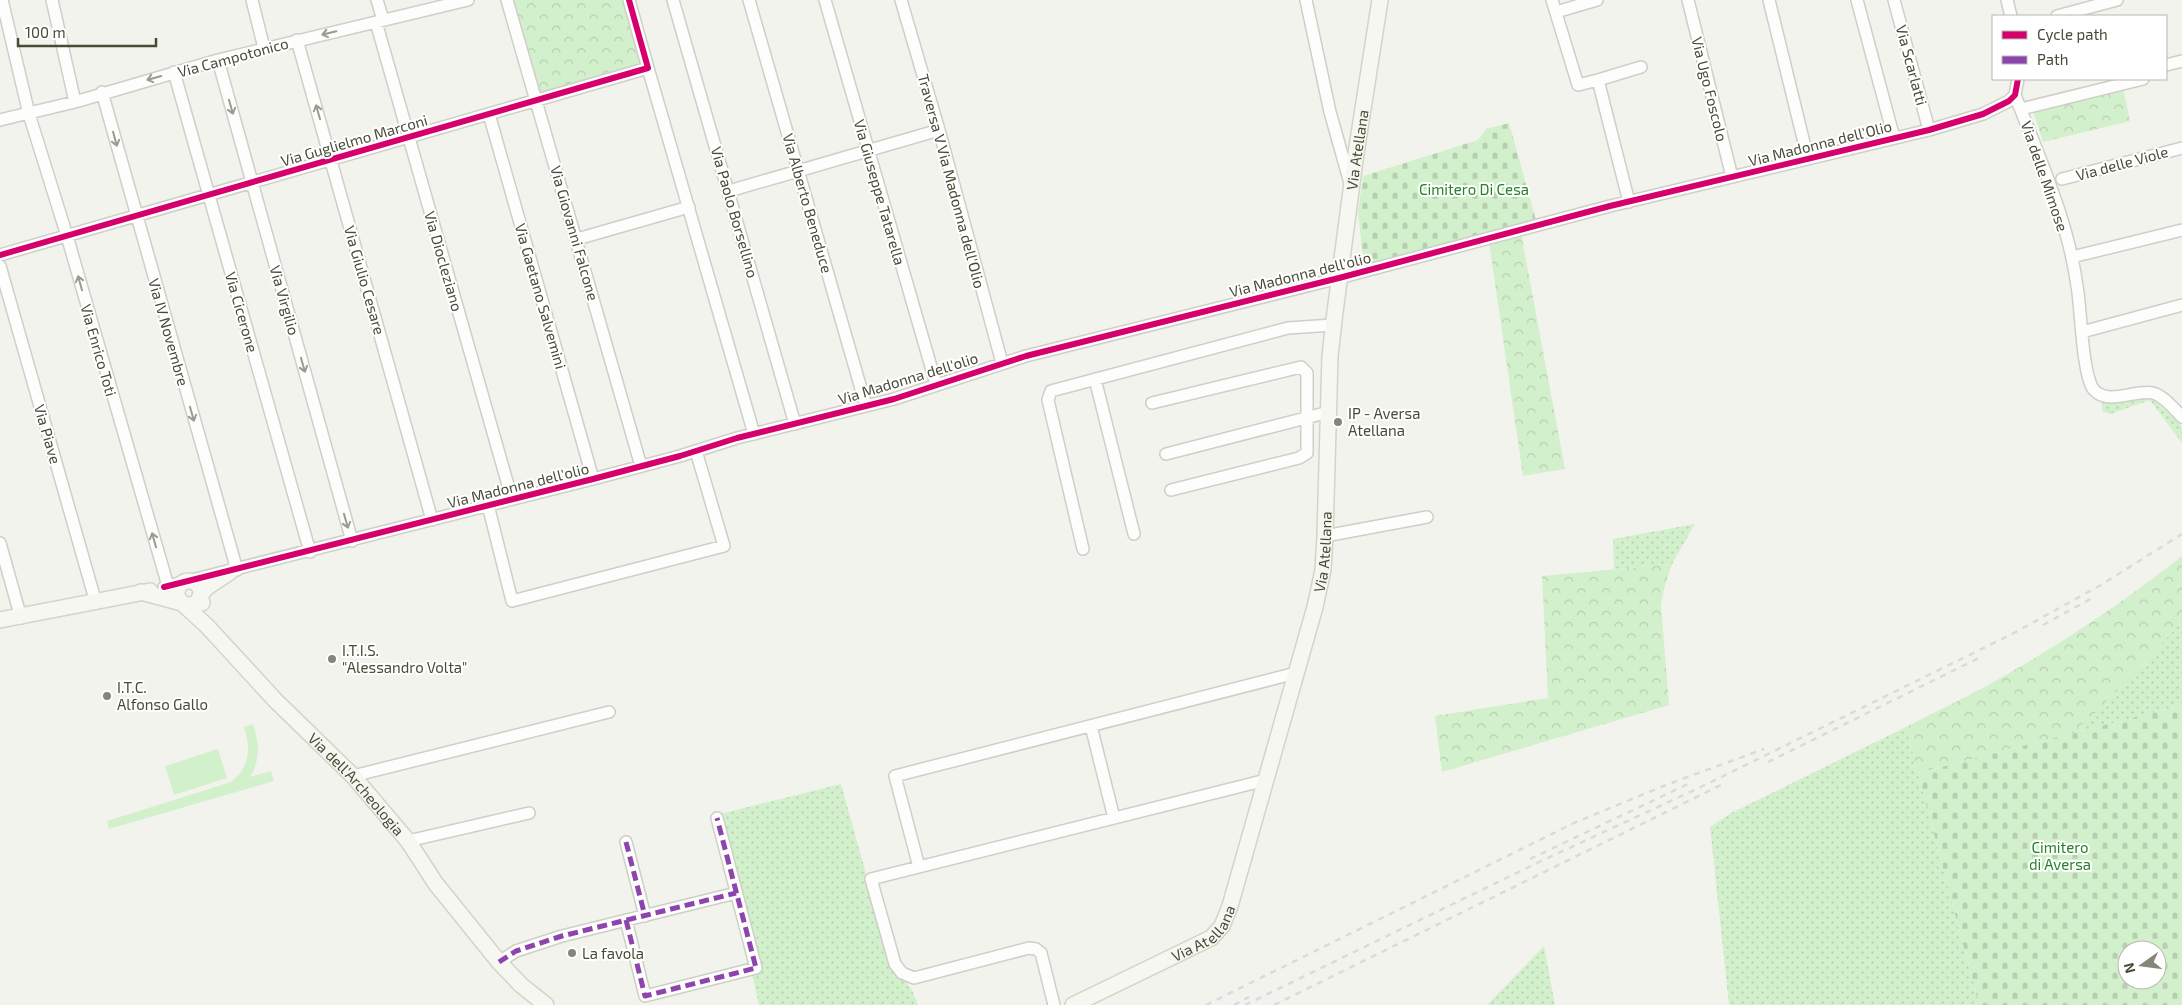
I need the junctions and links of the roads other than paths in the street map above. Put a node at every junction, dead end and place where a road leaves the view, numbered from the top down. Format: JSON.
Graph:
{"nodes":[{"id":1,"x":2,"y":0,"type":"edge"},
{"id":2,"x":52,"y":0,"type":"edge"},
{"id":3,"x":252,"y":0,"type":"edge"},
{"id":4,"x":377,"y":0,"type":"edge"},
{"id":5,"x":468,"y":0,"type":"edge"},
{"id":6,"x":507,"y":0,"type":"edge"},
{"id":7,"x":629,"y":0,"type":"edge"},
{"id":8,"x":673,"y":0,"type":"edge"},
{"id":9,"x":749,"y":0,"type":"edge"},
{"id":10,"x":825,"y":0,"type":"edge"},
{"id":11,"x":901,"y":0,"type":"edge"},
{"id":12,"x":1306,"y":0,"type":"edge"},
{"id":13,"x":1380,"y":0,"type":"edge"},
{"id":14,"x":1552,"y":0,"type":"edge"},
{"id":15,"x":1597,"y":0,"type":"edge"},
{"id":16,"x":1688,"y":0,"type":"edge"},
{"id":17,"x":1769,"y":0,"type":"edge"},
{"id":18,"x":1857,"y":0,"type":"edge"},
{"id":19,"x":1894,"y":0,"type":"edge"},
{"id":20,"x":2007,"y":0,"type":"edge"},
{"id":21,"x":2117,"y":0,"type":"edge"},
{"id":22,"x":1556,"y":12,"type":"junction"},
{"id":23,"x":2011,"y":15,"type":"edge"},
{"id":24,"x":2061,"y":15,"type":"edge"},
{"id":25,"x":379,"y":21,"type":"junction"},
{"id":26,"x":297,"y":40,"type":"junction"},
{"id":27,"x":264,"y":48,"type":"junction"},
{"id":28,"x":218,"y":60,"type":"junction"},
{"id":29,"x":2182,"y":61,"type":"edge"},
{"id":30,"x":2167,"y":65,"type":"edge"},
{"id":31,"x":1641,"y":67,"type":"dead end"},
{"id":32,"x":648,"y":68,"type":"junction"},
{"id":33,"x":2182,"y":69,"type":"edge"},
{"id":34,"x":174,"y":72,"type":"junction"},
{"id":35,"x":2167,"y":73,"type":"edge"},
{"id":36,"x":1598,"y":80,"type":"junction"},
{"id":37,"x":2018,"y":80,"type":"edge"},
{"id":38,"x":2139,"y":80,"type":"edge"},
{"id":39,"x":102,"y":92,"type":"junction"},
{"id":40,"x":2016,"y":95,"type":"junction"},
{"id":41,"x":537,"y":100,"type":"junction"},
{"id":42,"x":75,"y":102,"type":"junction"},
{"id":43,"x":2021,"y":109,"type":"junction"},
{"id":44,"x":29,"y":114,"type":"junction"},
{"id":45,"x":489,"y":114,"type":"junction"},
{"id":46,"x":0,"y":120,"type":"edge"},
{"id":47,"x":939,"y":130,"type":"junction"},
{"id":48,"x":1930,"y":130,"type":"junction"},
{"id":49,"x":409,"y":137,"type":"junction"},
{"id":50,"x":1894,"y":138,"type":"junction"},
{"id":51,"x":2182,"y":148,"type":"edge"},
{"id":52,"x":869,"y":151,"type":"junction"},
{"id":53,"x":332,"y":159,"type":"junction"},
{"id":54,"x":1808,"y":159,"type":"junction"},
{"id":55,"x":800,"y":172,"type":"junction"},
{"id":56,"x":1732,"y":178,"type":"junction"},
{"id":57,"x":2062,"y":179,"type":"dead end"},
{"id":58,"x":252,"y":182,"type":"junction"},
{"id":59,"x":1352,"y":187,"type":"junction"},
{"id":60,"x":729,"y":191,"type":"junction"},
{"id":61,"x":209,"y":194,"type":"junction"},
{"id":62,"x":1630,"y":202,"type":"junction"},
{"id":63,"x":1610,"y":206,"type":"joint"},
{"id":64,"x":688,"y":207,"type":"junction"},
{"id":65,"x":136,"y":216,"type":"junction"},
{"id":66,"x":2182,"y":230,"type":"edge"},
{"id":67,"x":67,"y":236,"type":"junction"},
{"id":68,"x":577,"y":239,"type":"junction"},
{"id":69,"x":0,"y":255,"type":"edge"},
{"id":70,"x":2072,"y":257,"type":"junction"},
{"id":71,"x":0,"y":266,"type":"edge"},
{"id":72,"x":1339,"y":278,"type":"junction"},
{"id":73,"x":2182,"y":305,"type":"edge"},
{"id":74,"x":1333,"y":325,"type":"junction"},
{"id":75,"x":2082,"y":332,"type":"junction"},
{"id":76,"x":1002,"y":363,"type":"junction"},
{"id":77,"x":1095,"y":379,"type":"junction"},
{"id":78,"x":936,"y":384,"type":"junction"},
{"id":79,"x":1152,"y":403,"type":"dead end"},
{"id":80,"x":866,"y":406,"type":"junction"},
{"id":81,"x":1329,"y":412,"type":"junction"},
{"id":82,"x":1308,"y":417,"type":"junction"},
{"id":83,"x":2182,"y":417,"type":"edge"},
{"id":84,"x":794,"y":424,"type":"junction"},
{"id":85,"x":754,"y":434,"type":"junction"},
{"id":86,"x":696,"y":451,"type":"junction"},
{"id":87,"x":1166,"y":454,"type":"dead end"},
{"id":88,"x":641,"y":466,"type":"junction"},
{"id":89,"x":593,"y":478,"type":"junction"},
{"id":90,"x":1171,"y":490,"type":"dead end"},
{"id":91,"x":512,"y":499,"type":"junction"},
{"id":92,"x":488,"y":506,"type":"junction"},
{"id":93,"x":1427,"y":518,"type":"dead end"},
{"id":94,"x":432,"y":520,"type":"junction"},
{"id":95,"x":1134,"y":534,"type":"dead end"},
{"id":96,"x":1325,"y":536,"type":"junction"},
{"id":97,"x":352,"y":541,"type":"junction"},
{"id":98,"x":0,"y":543,"type":"edge"},
{"id":99,"x":1083,"y":549,"type":"dead end"},
{"id":100,"x":310,"y":552,"type":"junction"},
{"id":101,"x":233,"y":571,"type":"junction"},
{"id":102,"x":175,"y":590,"type":"junction"},
{"id":103,"x":141,"y":592,"type":"junction"},
{"id":104,"x":200,"y":596,"type":"junction"},
{"id":105,"x":96,"y":603,"type":"junction"},
{"id":106,"x":21,"y":618,"type":"junction"},
{"id":107,"x":0,"y":620,"type":"edge"},
{"id":108,"x":207,"y":626,"type":"junction"},
{"id":109,"x":1296,"y":673,"type":"junction"},
{"id":110,"x":608,"y":712,"type":"dead end"},
{"id":111,"x":1091,"y":726,"type":"junction"},
{"id":112,"x":353,"y":776,"type":"junction"},
{"id":113,"x":1266,"y":780,"type":"junction"},
{"id":114,"x":529,"y":813,"type":"dead end"},
{"id":115,"x":717,"y":818,"type":"dead end"},
{"id":116,"x":1114,"y":818,"type":"junction"},
{"id":117,"x":408,"y":841,"type":"junction"},
{"id":118,"x":626,"y":842,"type":"dead end"},
{"id":119,"x":918,"y":867,"type":"junction"},
{"id":120,"x":736,"y":892,"type":"junction"},
{"id":121,"x":645,"y":916,"type":"junction"},
{"id":122,"x":626,"y":920,"type":"junction"},
{"id":123,"x":499,"y":962,"type":"junction"},
{"id":124,"x":546,"y":1005,"type":"edge"},
{"id":125,"x":1054,"y":1005,"type":"edge"},
{"id":126,"x":1073,"y":1005,"type":"edge"}],
"edges":[{"from":1,"to":44,"type":"street","name":"Via Enrico Toti"},
{"from":2,"to":42,"type":"street"},
{"from":3,"to":27,"type":"street"},
{"from":4,"to":25,"type":"street","name":"Via Diocleziano"},
{"from":5,"to":25,"type":"street","name":"Via Campotonico"},
{"from":6,"to":41,"type":"street","name":"Via Giovanni Falcone"},
{"from":7,"to":32,"type":"street"},
{"from":8,"to":60,"type":"street","name":"Via Paolo Borsellino"},
{"from":9,"to":55,"type":"street","name":"Via Alberto Beneduce"},
{"from":10,"to":52,"type":"street","name":"Via Giuseppe Tatarella"},
{"from":11,"to":47,"type":"street","name":"Traversa V Via Madonna dell'Olio"},
{"from":12,"to":59,"type":"street"},
{"from":13,"to":59,"type":"main road","name":"Via Atellana"},
{"from":14,"to":22,"type":"street"},
{"from":15,"to":22,"type":"street"},
{"from":16,"to":56,"type":"street","name":"Via Ugo Foscolo"},
{"from":17,"to":54,"type":"street"},
{"from":18,"to":50,"type":"street"},
{"from":19,"to":48,"type":"street","name":"Via Scarlatti"},
{"from":20,"to":23,"type":"street"},
{"from":21,"to":24,"type":"street"},
{"from":22,"to":36,"type":"street"},
{"from":25,"to":26,"type":"street","name":"Via Campotonico","one_way":true},
{"from":25,"to":49,"type":"street","name":"Via Diocleziano"},
{"from":26,"to":27,"type":"street","name":"Via Campotonico"},
{"from":53,"to":26,"type":"street","name":"Via Giulio Cesare","one_way":true},
{"from":27,"to":28,"type":"street","name":"Via Campotonico"},
{"from":28,"to":34,"type":"street","name":"Via Campotonico"},
{"from":28,"to":58,"type":"street","name":"Via Virgilio","one_way":true},
{"from":29,"to":30,"type":"street"},
{"from":31,"to":36,"type":"street"},
{"from":32,"to":41,"type":"street","name":"Via Guglielmo Marconi"},
{"from":32,"to":64,"type":"street"},
{"from":33,"to":35,"type":"street"},
{"from":34,"to":39,"type":"street","name":"Via Campotonico","one_way":true},
{"from":34,"to":61,"type":"street","name":"Via Cicerone"},
{"from":36,"to":62,"type":"street"},
{"from":37,"to":40,"type":"street"},
{"from":38,"to":43,"type":"street"},
{"from":39,"to":42,"type":"street","name":"Via Campotonico"},
{"from":39,"to":65,"type":"street","name":"Via IV Novembre","one_way":true},
{"from":40,"to":43,"type":"street","name":"Via delle Mimose"},
{"from":40,"to":48,"type":"street","name":"Via Madonna dell'Olio"},
{"from":41,"to":45,"type":"street","name":"Via Guglielmo Marconi"},
{"from":41,"to":68,"type":"street","name":"Via Giovanni Falcone"},
{"from":42,"to":44,"type":"street","name":"Via Campotonico"},
{"from":43,"to":70,"type":"street","name":"Via delle Mimose"},
{"from":44,"to":46,"type":"street","name":"Via Campotonico"},
{"from":44,"to":67,"type":"street","name":"Via Enrico Toti"},
{"from":45,"to":49,"type":"street","name":"Via Guglielmo Marconi"},
{"from":45,"to":89,"type":"street","name":"Via Gaetano Salvemini"},
{"from":47,"to":52,"type":"street"},
{"from":47,"to":76,"type":"street","name":"Traversa V Via Madonna dell'Olio"},
{"from":48,"to":50,"type":"street","name":"Via Madonna dell'Olio"},
{"from":49,"to":53,"type":"street","name":"Via Guglielmo Marconi"},
{"from":49,"to":91,"type":"street","name":"Via Diocleziano"},
{"from":50,"to":54,"type":"street","name":"Via Madonna dell'Olio"},
{"from":51,"to":57,"type":"street","name":"Via delle Viole"},
{"from":52,"to":55,"type":"street"},
{"from":52,"to":78,"type":"street","name":"Via Giuseppe Tatarella"},
{"from":53,"to":58,"type":"street","name":"Via Guglielmo Marconi"},
{"from":53,"to":94,"type":"street","name":"Via Giulio Cesare"},
{"from":54,"to":56,"type":"street","name":"Via Madonna dell'Olio"},
{"from":55,"to":60,"type":"street"},
{"from":55,"to":80,"type":"street","name":"Via Alberto Beneduce"},
{"from":56,"to":62,"type":"street","name":"Via Madonna dell'Olio"},
{"from":58,"to":61,"type":"street","name":"Via Guglielmo Marconi"},
{"from":58,"to":97,"type":"street","name":"Via Virgilio","one_way":true},
{"from":59,"to":72,"type":"main road","name":"Via Atellana"},
{"from":60,"to":84,"type":"street","name":"Via Paolo Borsellino"},
{"from":61,"to":65,"type":"street","name":"Via Guglielmo Marconi"},
{"from":61,"to":100,"type":"street","name":"Via Cicerone"},
{"from":62,"to":63,"type":"street","name":"Via Madonna dell'Olio"},
{"from":63,"to":72,"type":"street","name":"Via Madonna dell'olio"},
{"from":64,"to":68,"type":"street"},
{"from":64,"to":85,"type":"street"},
{"from":65,"to":67,"type":"street","name":"Via Guglielmo Marconi"},
{"from":65,"to":101,"type":"street","name":"Via IV Novembre","one_way":true},
{"from":66,"to":70,"type":"street"},
{"from":67,"to":69,"type":"street","name":"Via Guglielmo Marconi"},
{"from":102,"to":67,"type":"street","name":"Via Enrico Toti","one_way":true},
{"from":68,"to":88,"type":"street","name":"Via Giovanni Falcone"},
{"from":70,"to":75,"type":"street","name":"Via delle Mimose"},
{"from":71,"to":105,"type":"street","name":"Via Piave"},
{"from":72,"to":74,"type":"main road","name":"Via Atellana"},
{"from":72,"to":76,"type":"street","name":"Via Madonna dell'olio"},
{"from":73,"to":75,"type":"street"},
{"from":74,"to":77,"type":"street"},
{"from":74,"to":81,"type":"main road","name":"Via Atellana"},
{"from":75,"to":83,"type":"street","name":"Via delle Mimose"},
{"from":76,"to":78,"type":"street","name":"Via Madonna dell'olio"},
{"from":77,"to":95,"type":"street"},
{"from":77,"to":99,"type":"street"},
{"from":78,"to":80,"type":"street","name":"Via Madonna dell'olio"},
{"from":79,"to":82,"type":"street"},
{"from":80,"to":84,"type":"street","name":"Via Madonna dell'olio"},
{"from":81,"to":82,"type":"street"},
{"from":81,"to":96,"type":"main road","name":"Via Atellana"},
{"from":82,"to":87,"type":"street"},
{"from":82,"to":90,"type":"street"},
{"from":84,"to":85,"type":"street","name":"Via Madonna dell'olio"},
{"from":85,"to":86,"type":"street","name":"Via Madonna dell'olio"},
{"from":86,"to":88,"type":"street","name":"Via Madonna dell'olio"},
{"from":86,"to":92,"type":"street"},
{"from":88,"to":89,"type":"street","name":"Via Madonna dell'olio"},
{"from":89,"to":91,"type":"street","name":"Via Madonna dell'olio"},
{"from":91,"to":92,"type":"street","name":"Via Madonna dell'olio"},
{"from":92,"to":94,"type":"street","name":"Via Madonna dell'olio"},
{"from":93,"to":96,"type":"street"},
{"from":94,"to":97,"type":"street","name":"Via Madonna dell'olio"},
{"from":96,"to":109,"type":"main road","name":"Via Atellana"},
{"from":97,"to":100,"type":"street","name":"Via Madonna dell'olio"},
{"from":98,"to":106,"type":"street"},
{"from":100,"to":101,"type":"street","name":"Via Madonna dell'olio"},
{"from":101,"to":102,"type":"street","name":"Via Madonna dell'olio"},
{"from":101,"to":104,"type":"main road"},
{"from":102,"to":103,"type":"main road","name":"Via dell'Archeologia"},
{"from":102,"to":103,"type":"main road","name":"Via dell'Archeologia"},
{"from":102,"to":104,"type":"main road"},
{"from":102,"to":108,"type":"main road","name":"Via dell'Archeologia"},
{"from":103,"to":105,"type":"main road","name":"Via dell'Archeologia"},
{"from":104,"to":108,"type":"main road"},
{"from":105,"to":106,"type":"main road","name":"Via dell'Archeologia"},
{"from":106,"to":107,"type":"main road","name":"Via dell'Archeologia"},
{"from":108,"to":112,"type":"main road","name":"Via dell'Archeologia"},
{"from":109,"to":111,"type":"street"},
{"from":109,"to":113,"type":"main road","name":"Via Atellana"},
{"from":110,"to":112,"type":"street"},
{"from":111,"to":116,"type":"street"},
{"from":111,"to":119,"type":"street"},
{"from":112,"to":117,"type":"main road","name":"Via dell'Archeologia"},
{"from":113,"to":116,"type":"street"},
{"from":113,"to":126,"type":"main road","name":"Via Atellana"},
{"from":114,"to":117,"type":"street"},
{"from":115,"to":120,"type":"street"},
{"from":116,"to":119,"type":"street"},
{"from":117,"to":123,"type":"main road","name":"Via dell'Archeologia"},
{"from":118,"to":121,"type":"street"},
{"from":119,"to":125,"type":"street"},
{"from":120,"to":121,"type":"street"},
{"from":120,"to":122,"type":"street"},
{"from":121,"to":122,"type":"street"},
{"from":122,"to":123,"type":"street"},
{"from":123,"to":124,"type":"main road","name":"Via dell'Archeologia"}]}
